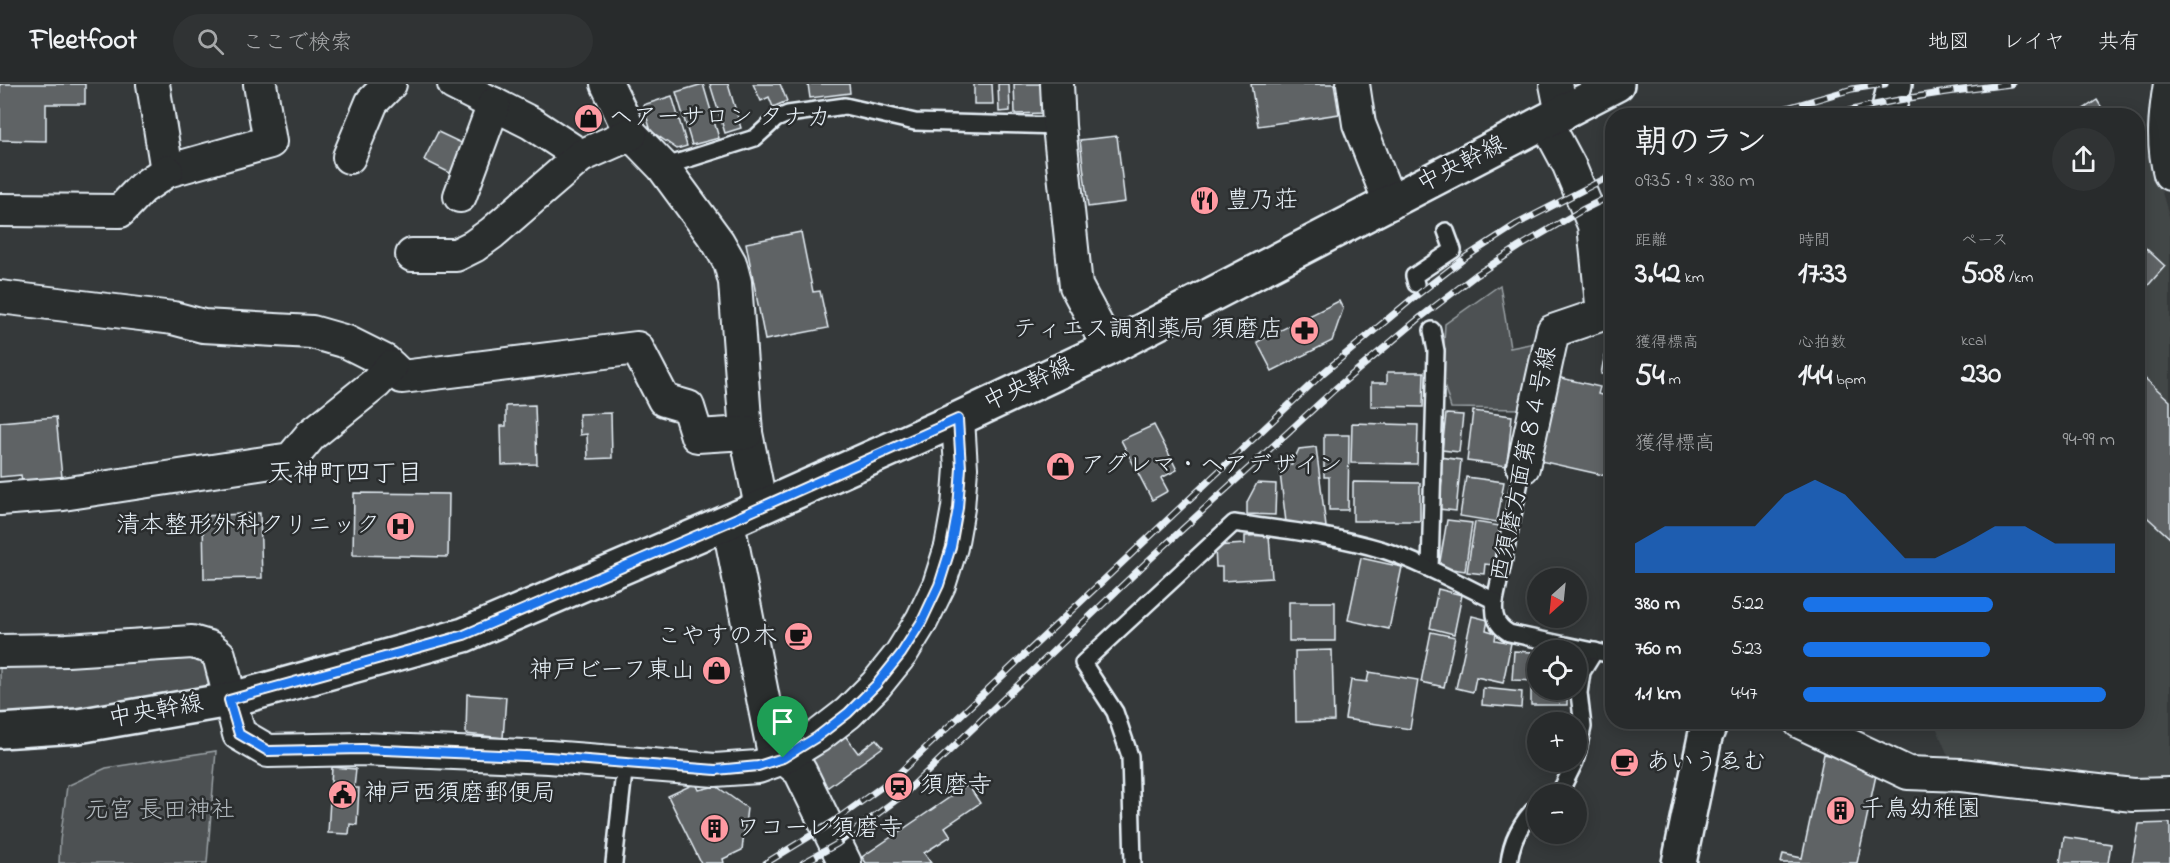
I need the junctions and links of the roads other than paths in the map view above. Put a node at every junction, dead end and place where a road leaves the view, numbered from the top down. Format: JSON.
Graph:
{"nodes":[{"id":1,"x":153,"y":84,"type":"edge"},
{"id":2,"x":260,"y":84,"type":"edge"},
{"id":3,"x":390,"y":84,"type":"edge"},
{"id":4,"x":454,"y":84,"type":"edge"},
{"id":5,"x":607,"y":84,"type":"edge"},
{"id":6,"x":1057,"y":84,"type":"edge"},
{"id":7,"x":1353,"y":84,"type":"edge"},
{"id":8,"x":1617,"y":84,"type":"edge"},
{"id":9,"x":1895,"y":84,"type":"edge"},
{"id":10,"x":2170,"y":84,"type":"edge"},
{"id":11,"x":494,"y":104,"type":"junction"},
{"id":12,"x":1555,"y":107,"type":"edge"},
{"id":13,"x":1889,"y":108,"type":"edge"},
{"id":14,"x":1059,"y":126,"type":"junction"},
{"id":15,"x":631,"y":134,"type":"junction"},
{"id":16,"x":581,"y":156,"type":"junction"},
{"id":17,"x":349,"y":157,"type":"dead end"},
{"id":18,"x":663,"y":167,"type":"junction"},
{"id":19,"x":167,"y":171,"type":"junction"},
{"id":20,"x":2170,"y":174,"type":"edge"},
{"id":21,"x":460,"y":196,"type":"dead end"},
{"id":22,"x":1390,"y":203,"type":"junction"},
{"id":23,"x":0,"y":210,"type":"edge"},
{"id":24,"x":1446,"y":231,"type":"dead end"},
{"id":25,"x":412,"y":255,"type":"dead end"},
{"id":26,"x":1416,"y":284,"type":"dead end"},
{"id":27,"x":0,"y":297,"type":"edge"},
{"id":28,"x":1432,"y":330,"type":"dead end"},
{"id":29,"x":1109,"y":348,"type":"junction"},
{"id":30,"x":391,"y":367,"type":"junction"},
{"id":31,"x":958,"y":419,"type":"junction"},
{"id":32,"x":746,"y":433,"type":"junction"},
{"id":33,"x":1523,"y":467,"type":"joint"},
{"id":34,"x":0,"y":499,"type":"edge"},
{"id":35,"x":761,"y":507,"type":"junction"},
{"id":36,"x":728,"y":522,"type":"junction"},
{"id":37,"x":1430,"y":569,"type":"junction"},
{"id":38,"x":1495,"y":602,"type":"junction"},
{"id":39,"x":0,"y":651,"type":"edge"},
{"id":40,"x":1595,"y":651,"type":"junction"},
{"id":41,"x":1605,"y":653,"type":"edge"},
{"id":42,"x":229,"y":700,"type":"junction"},
{"id":43,"x":1581,"y":712,"type":"edge"},
{"id":44,"x":1708,"y":729,"type":"edge"},
{"id":45,"x":1815,"y":729,"type":"edge"},
{"id":46,"x":0,"y":731,"type":"edge"},
{"id":47,"x":783,"y":758,"type":"junction"},
{"id":48,"x":625,"y":763,"type":"junction"},
{"id":49,"x":2170,"y":794,"type":"edge"},
{"id":50,"x":1527,"y":819,"type":"edge"},
{"id":51,"x":614,"y":863,"type":"edge"},
{"id":52,"x":845,"y":863,"type":"edge"},
{"id":53,"x":1133,"y":863,"type":"edge"},
{"id":54,"x":1509,"y":863,"type":"edge"},
{"id":55,"x":1679,"y":863,"type":"edge"}],
"edges":[{"from":1,"to":19,"type":"street"},
{"from":2,"to":19,"type":"street"},
{"from":3,"to":17,"type":"street"},
{"from":4,"to":11,"type":"street"},
{"from":5,"to":15,"type":"street"},
{"from":6,"to":14,"type":"street"},
{"from":7,"to":22,"type":"street"},
{"from":8,"to":12,"type":"street","name":"中央幹線"},
{"from":9,"to":13,"type":"street"},
{"from":10,"to":20,"type":"street"},
{"from":11,"to":16,"type":"street"},
{"from":11,"to":21,"type":"street"},
{"from":12,"to":22,"type":"street","name":"中央幹線"},
{"from":12,"to":33,"type":"street","name":"西須磨方面第８４号線"},
{"from":14,"to":18,"type":"lane"},
{"from":14,"to":29,"type":"street"},
{"from":15,"to":16,"type":"street"},
{"from":15,"to":18,"type":"street"},
{"from":16,"to":25,"type":"street"},
{"from":18,"to":32,"type":"street"},
{"from":19,"to":23,"type":"street"},
{"from":22,"to":29,"type":"street","name":"中央幹線"},
{"from":24,"to":26,"type":"lane"},
{"from":27,"to":30,"type":"street"},
{"from":28,"to":37,"type":"lane"},
{"from":29,"to":31,"type":"street","name":"中央幹線"},
{"from":30,"to":32,"type":"street"},
{"from":30,"to":34,"type":"street"},
{"from":31,"to":35,"type":"street","name":"中央幹線"},
{"from":31,"to":47,"type":"street"},
{"from":32,"to":35,"type":"street"},
{"from":33,"to":38,"type":"lane","name":"西須磨方面第８４号線"},
{"from":35,"to":36,"type":"street","name":"中央幹線"},
{"from":36,"to":42,"type":"street","name":"中央幹線"},
{"from":36,"to":47,"type":"street"},
{"from":37,"to":38,"type":"lane"},
{"from":37,"to":53,"type":"lane"},
{"from":38,"to":40,"type":"lane"},
{"from":39,"to":42,"type":"street"},
{"from":40,"to":41,"type":"lane"},
{"from":40,"to":43,"type":"lane"},
{"from":42,"to":46,"type":"street","name":"中央幹線"},
{"from":42,"to":48,"type":"street"},
{"from":44,"to":55,"type":"street"},
{"from":45,"to":49,"type":"street"},
{"from":47,"to":48,"type":"street"},
{"from":47,"to":52,"type":"street"},
{"from":48,"to":51,"type":"lane"},
{"from":50,"to":54,"type":"lane"}]}
